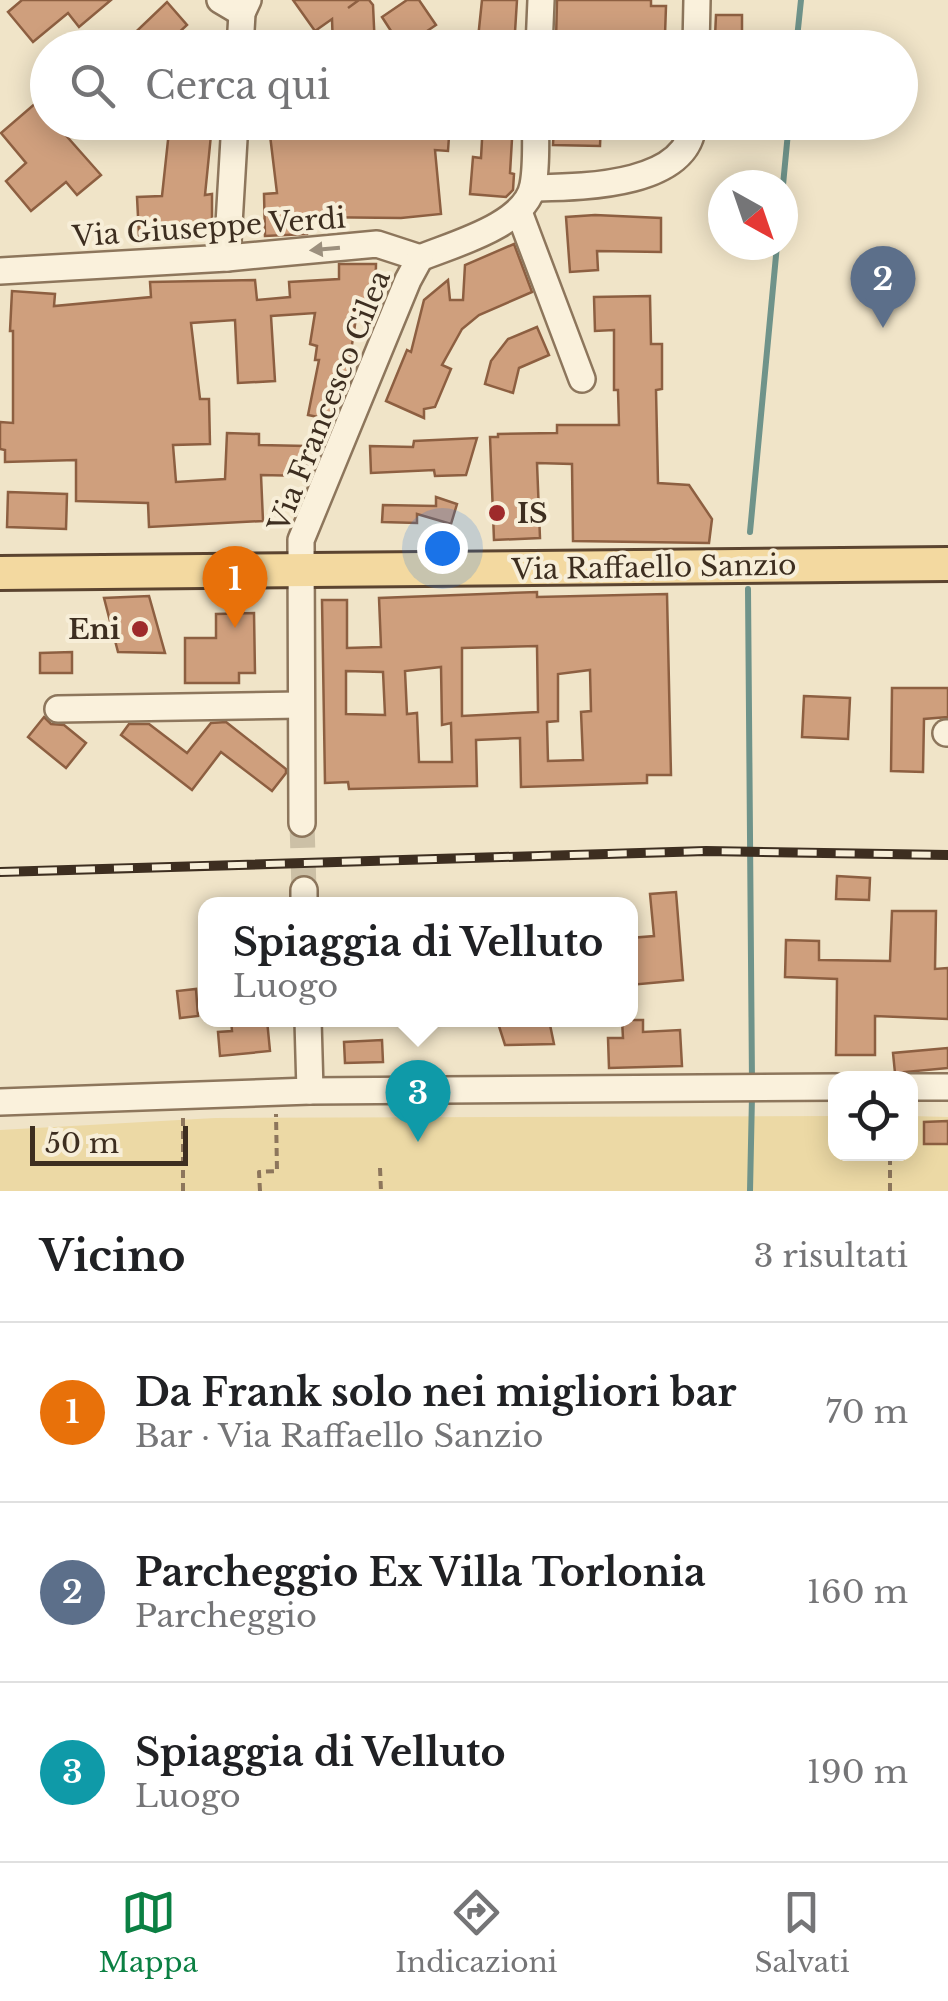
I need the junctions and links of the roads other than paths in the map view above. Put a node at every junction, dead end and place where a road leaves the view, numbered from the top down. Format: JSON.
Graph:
{"nodes":[{"id":1,"x":541,"y":0,"type":"edge"},
{"id":2,"x":697,"y":0,"type":"edge"},
{"id":3,"x":237,"y":4,"type":"edge"},
{"id":4,"x":239,"y":30,"type":"edge"},
{"id":5,"x":540,"y":30,"type":"edge"},
{"id":6,"x":696,"y":30,"type":"edge"},
{"id":7,"x":235,"y":140,"type":"edge"},
{"id":8,"x":535,"y":140,"type":"edge"},
{"id":9,"x":687,"y":140,"type":"edge"},
{"id":10,"x":533,"y":188,"type":"junction"},
{"id":11,"x":519,"y":212,"type":"junction"},
{"id":12,"x":227,"y":258,"type":"junction"},
{"id":13,"x":420,"y":258,"type":"junction"},
{"id":14,"x":0,"y":271,"type":"edge"},
{"id":15,"x":582,"y":379,"type":"dead end"},
{"id":16,"x":948,"y":564,"type":"edge"},
{"id":17,"x":300,"y":568,"type":"junction"},
{"id":18,"x":0,"y":573,"type":"edge"},
{"id":19,"x":300,"y":705,"type":"junction"},
{"id":20,"x":58,"y":710,"type":"dead end"},
{"id":21,"x":302,"y":822,"type":"tunnel mouth"},
{"id":22,"x":308,"y":1027,"type":"edge"},
{"id":23,"x":828,"y":1087,"type":"edge"},
{"id":24,"x":918,"y":1087,"type":"edge"},
{"id":25,"x":948,"y":1088,"type":"edge"},
{"id":26,"x":310,"y":1091,"type":"junction"},
{"id":27,"x":0,"y":1102,"type":"edge"}],
"edges":[{"from":1,"to":5,"type":"street"},
{"from":2,"to":6,"type":"street"},
{"from":3,"to":4,"type":"street"},
{"from":7,"to":12,"type":"street"},
{"from":8,"to":10,"type":"street"},
{"from":9,"to":10,"type":"street"},
{"from":10,"to":11,"type":"street"},
{"from":11,"to":13,"type":"street"},
{"from":11,"to":15,"type":"street"},
{"from":13,"to":12,"type":"street","name":"Via Giuseppe Verdi","one_way":true},
{"from":12,"to":14,"type":"street","name":"Via Giuseppe Verdi"},
{"from":13,"to":17,"type":"street","name":"Via Francesco Cilea"},
{"from":16,"to":17,"type":"main road","name":"Via Raffaello Sanzio"},
{"from":17,"to":18,"type":"main road","name":"Via Raffaello Sanzio"},
{"from":17,"to":19,"type":"street","name":"Via Francesco Cilea"},
{"from":19,"to":20,"type":"street"},
{"from":19,"to":21,"type":"street","name":"Via Francesco Cilea"},
{"from":22,"to":26,"type":"street"},
{"from":23,"to":26,"type":"street"},
{"from":24,"to":25,"type":"street"},
{"from":26,"to":27,"type":"street"}]}
